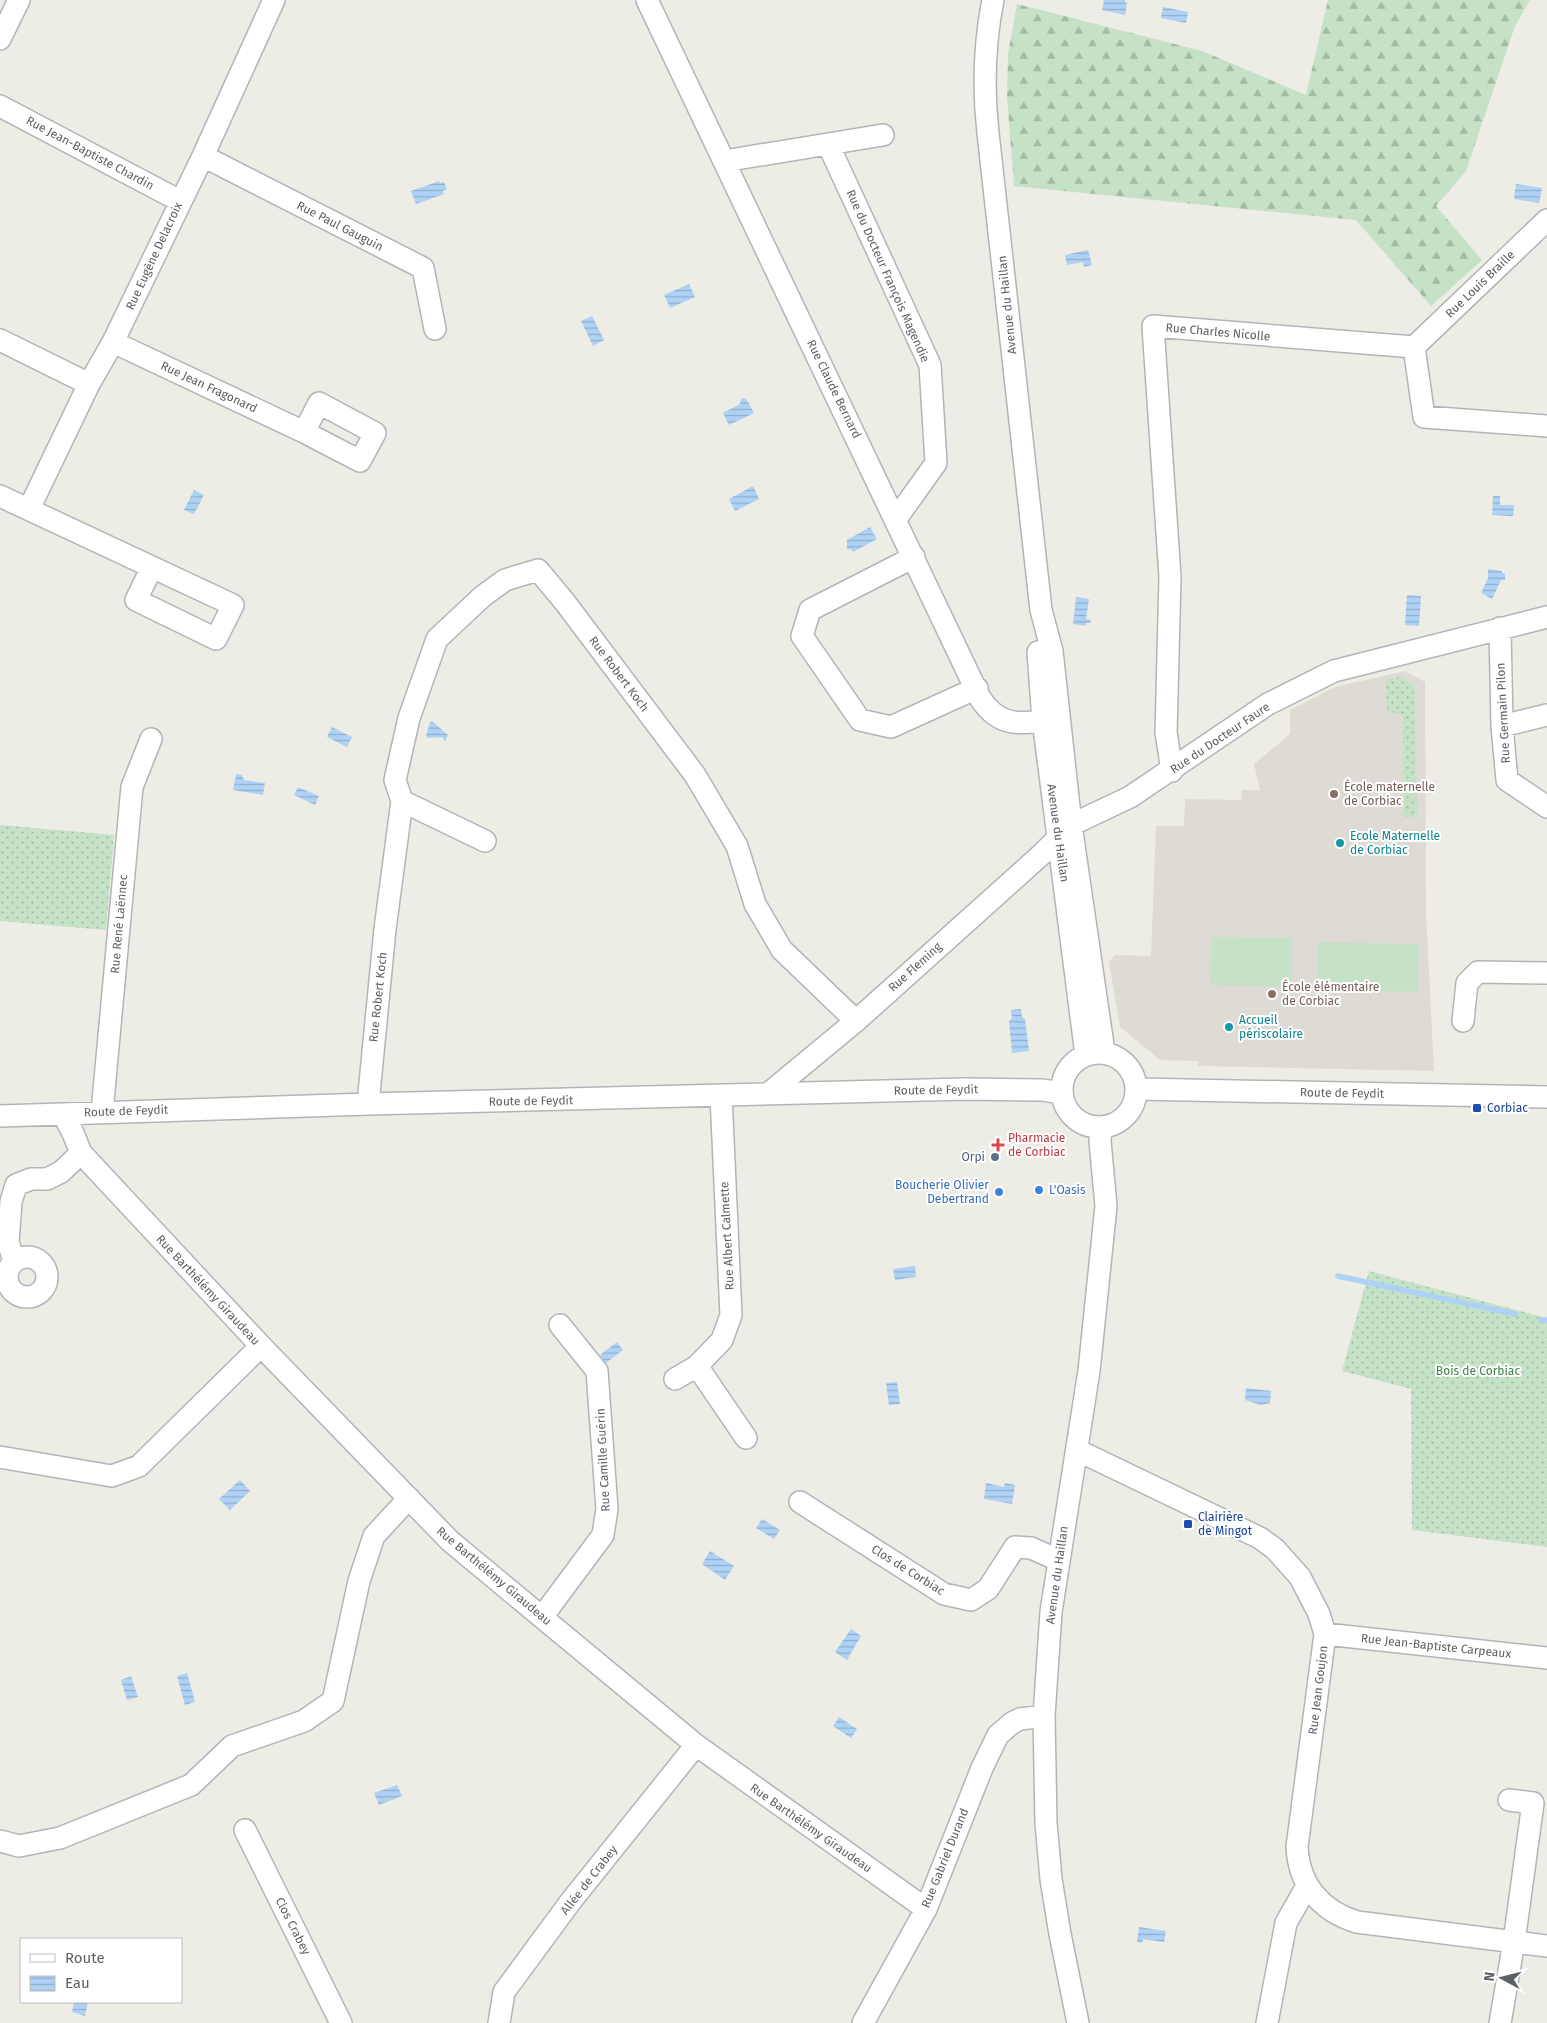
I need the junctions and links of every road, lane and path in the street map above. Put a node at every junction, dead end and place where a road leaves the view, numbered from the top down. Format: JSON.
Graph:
{"nodes":[{"id":1,"x":19,"y":0,"type":"edge"},
{"id":2,"x":274,"y":0,"type":"edge"},
{"id":3,"x":993,"y":0,"type":"edge"},
{"id":4,"x":653,"y":1,"type":"edge"},
{"id":5,"x":1,"y":35,"type":"edge"},
{"id":6,"x":0,"y":106,"type":"edge"},
{"id":7,"x":883,"y":135,"type":"dead end"},
{"id":8,"x":828,"y":144,"type":"junction"},
{"id":9,"x":203,"y":156,"type":"junction"},
{"id":10,"x":724,"y":161,"type":"junction"},
{"id":11,"x":180,"y":201,"type":"junction"},
{"id":12,"x":1547,"y":220,"type":"edge"},
{"id":13,"x":435,"y":328,"type":"dead end"},
{"id":14,"x":0,"y":340,"type":"edge"},
{"id":15,"x":113,"y":342,"type":"junction"},
{"id":16,"x":1414,"y":347,"type":"junction"},
{"id":17,"x":89,"y":384,"type":"junction"},
{"id":18,"x":1547,"y":426,"type":"edge"},
{"id":19,"x":304,"y":432,"type":"dead end"},
{"id":20,"x":0,"y":496,"type":"edge"},
{"id":21,"x":29,"y":509,"type":"junction"},
{"id":22,"x":896,"y":519,"type":"junction"},
{"id":23,"x":914,"y":557,"type":"junction"},
{"id":24,"x":152,"y":567,"type":"dead end"},
{"id":25,"x":1547,"y":617,"type":"edge"},
{"id":26,"x":1500,"y":628,"type":"junction"},
{"id":27,"x":977,"y":688,"type":"junction"},
{"id":28,"x":1547,"y":715,"type":"edge"},
{"id":29,"x":1051,"y":719,"type":"junction"},
{"id":30,"x":1502,"y":726,"type":"junction"},
{"id":31,"x":151,"y":740,"type":"dead end"},
{"id":32,"x":1172,"y":771,"type":"junction"},
{"id":33,"x":402,"y":801,"type":"junction"},
{"id":34,"x":1547,"y":806,"type":"edge"},
{"id":35,"x":1064,"y":831,"type":"junction"},
{"id":36,"x":486,"y":841,"type":"dead end"},
{"id":37,"x":1547,"y":973,"type":"edge"},
{"id":38,"x":856,"y":1020,"type":"junction"},
{"id":39,"x":1463,"y":1021,"type":"dead end"},
{"id":40,"x":1095,"y":1053,"type":"junction"},
{"id":41,"x":1137,"y":1089,"type":"junction"},
{"id":42,"x":769,"y":1093,"type":"junction"},
{"id":43,"x":1062,"y":1093,"type":"junction"},
{"id":44,"x":721,"y":1095,"type":"junction"},
{"id":45,"x":1547,"y":1097,"type":"edge"},
{"id":46,"x":368,"y":1104,"type":"junction"},
{"id":47,"x":102,"y":1112,"type":"junction"},
{"id":48,"x":63,"y":1114,"type":"junction"},
{"id":49,"x":0,"y":1116,"type":"edge"},
{"id":50,"x":1101,"y":1127,"type":"junction"},
{"id":51,"x":81,"y":1153,"type":"junction"},
{"id":52,"x":14,"y":1261,"type":"dead end"},
{"id":53,"x":560,"y":1325,"type":"dead end"},
{"id":54,"x":260,"y":1346,"type":"junction"},
{"id":55,"x":697,"y":1366,"type":"junction"},
{"id":56,"x":675,"y":1380,"type":"dead end"},
{"id":57,"x":746,"y":1438,"type":"dead end"},
{"id":58,"x":1078,"y":1450,"type":"junction"},
{"id":59,"x":0,"y":1457,"type":"edge"},
{"id":60,"x":409,"y":1498,"type":"junction"},
{"id":61,"x":800,"y":1502,"type":"dead end"},
{"id":62,"x":1058,"y":1560,"type":"junction"},
{"id":63,"x":542,"y":1617,"type":"junction"},
{"id":64,"x":1325,"y":1634,"type":"junction"},
{"id":65,"x":1547,"y":1658,"type":"edge"},
{"id":66,"x":1044,"y":1716,"type":"junction"},
{"id":67,"x":696,"y":1745,"type":"junction"},
{"id":68,"x":1509,"y":1800,"type":"dead end"},
{"id":69,"x":245,"y":1830,"type":"dead end"},
{"id":70,"x":0,"y":1841,"type":"edge"},
{"id":71,"x":1307,"y":1886,"type":"junction"},
{"id":72,"x":926,"y":1909,"type":"junction"},
{"id":73,"x":1514,"y":1942,"type":"junction"},
{"id":74,"x":1547,"y":1946,"type":"edge"},
{"id":75,"x":341,"y":2023,"type":"edge"},
{"id":76,"x":499,"y":2023,"type":"edge"},
{"id":77,"x":863,"y":2023,"type":"edge"},
{"id":78,"x":1078,"y":2023,"type":"edge"},
{"id":79,"x":1267,"y":2023,"type":"edge"},
{"id":80,"x":1500,"y":2023,"type":"edge"}],
"edges":[{"from":1,"to":5,"type":"street"},
{"from":2,"to":9,"type":"street","name":"Rue Eugène Delacroix"},
{"from":3,"to":29,"type":"street","name":"Avenue du Haillan"},
{"from":4,"to":10,"type":"street","name":"Rue Claude Bernard"},
{"from":6,"to":11,"type":"street","name":"Rue Jean-Baptiste Chardin"},
{"from":7,"to":8,"type":"street"},
{"from":8,"to":10,"type":"street"},
{"from":8,"to":22,"type":"street","name":"Rue du Docteur François Magendie"},
{"from":9,"to":11,"type":"street","name":"Rue Eugène Delacroix"},
{"from":9,"to":13,"type":"street","name":"Rue Paul Gauguin"},
{"from":10,"to":22,"type":"street","name":"Rue Claude Bernard"},
{"from":11,"to":15,"type":"street","name":"Rue Eugène Delacroix"},
{"from":12,"to":16,"type":"street","name":"Rue Louis Braille"},
{"from":14,"to":17,"type":"street"},
{"from":15,"to":17,"type":"street","name":"Rue Eugène Delacroix"},
{"from":15,"to":19,"type":"street","name":"Rue Jean Fragonard"},
{"from":16,"to":18,"type":"street"},
{"from":16,"to":32,"type":"street","name":"Rue Charles Nicolle"},
{"from":17,"to":21,"type":"street","name":"Rue Eugène Delacroix"},
{"from":20,"to":21,"type":"street"},
{"from":21,"to":24,"type":"street"},
{"from":22,"to":23,"type":"street","name":"Rue Claude Bernard"},
{"from":23,"to":27,"type":"street","name":"Rue Claude Bernard"},
{"from":23,"to":27,"type":"street"},
{"from":25,"to":26,"type":"street","name":"Rue du Docteur Faure"},
{"from":26,"to":30,"type":"street","name":"Rue Germain Pilon"},
{"from":26,"to":32,"type":"street","name":"Rue du Docteur Faure"},
{"from":27,"to":29,"type":"street","name":"Rue Claude Bernard"},
{"from":28,"to":30,"type":"street"},
{"from":29,"to":35,"type":"street","name":"Avenue du Haillan"},
{"from":30,"to":34,"type":"street","name":"Rue Germain Pilon"},
{"from":31,"to":47,"type":"street","name":"Rue René Laënnec"},
{"from":32,"to":35,"type":"street","name":"Rue du Docteur Faure"},
{"from":33,"to":36,"type":"street"},
{"from":33,"to":38,"type":"street","name":"Rue Robert Koch"},
{"from":33,"to":46,"type":"street","name":"Rue Robert Koch"},
{"from":35,"to":38,"type":"street","name":"Rue Fleming"},
{"from":35,"to":40,"type":"street","name":"Avenue du Haillan"},
{"from":37,"to":39,"type":"street"},
{"from":38,"to":42,"type":"street","name":"Rue Fleming"},
{"from":40,"to":41,"type":"street"},
{"from":40,"to":43,"type":"street"},
{"from":41,"to":45,"type":"street","name":"Route de Feydit"},
{"from":41,"to":50,"type":"street"},
{"from":42,"to":43,"type":"street","name":"Route de Feydit"},
{"from":42,"to":44,"type":"street","name":"Route de Feydit"},
{"from":43,"to":50,"type":"street"},
{"from":44,"to":46,"type":"street","name":"Route de Feydit"},
{"from":44,"to":55,"type":"street","name":"Rue Albert Calmette"},
{"from":46,"to":47,"type":"street","name":"Route de Feydit"},
{"from":47,"to":48,"type":"street","name":"Route de Feydit"},
{"from":48,"to":49,"type":"street","name":"Route de Feydit"},
{"from":48,"to":51,"type":"street","name":"Rue Barthélémy Giraudeau"},
{"from":50,"to":58,"type":"street","name":"Avenue du Haillan"},
{"from":51,"to":52,"type":"street"},
{"from":51,"to":54,"type":"street","name":"Rue Barthélémy Giraudeau"},
{"from":53,"to":63,"type":"street","name":"Rue Camille Guérin"},
{"from":54,"to":59,"type":"street"},
{"from":54,"to":60,"type":"street","name":"Rue Barthélémy Giraudeau"},
{"from":55,"to":56,"type":"street","name":"Rue Albert Calmette"},
{"from":55,"to":57,"type":"street"},
{"from":58,"to":62,"type":"street","name":"Avenue du Haillan"},
{"from":58,"to":64,"type":"street","name":"Rue Jean Goujon"},
{"from":60,"to":63,"type":"street","name":"Rue Barthélémy Giraudeau"},
{"from":60,"to":70,"type":"street"},
{"from":61,"to":62,"type":"street","name":"Clos de Corbiac"},
{"from":62,"to":66,"type":"street","name":"Avenue du Haillan"},
{"from":63,"to":67,"type":"street","name":"Rue Barthélémy Giraudeau"},
{"from":64,"to":65,"type":"street","name":"Rue Jean-Baptiste Carpeaux"},
{"from":64,"to":71,"type":"street","name":"Rue Jean Goujon"},
{"from":66,"to":72,"type":"street","name":"Rue Gabriel Durand"},
{"from":66,"to":78,"type":"street","name":"Avenue du Haillan"},
{"from":67,"to":72,"type":"street","name":"Rue Barthélémy Giraudeau"},
{"from":67,"to":76,"type":"street","name":"Allée de Crabey"},
{"from":68,"to":73,"type":"street"},
{"from":69,"to":75,"type":"street","name":"Clos Crabey"},
{"from":71,"to":73,"type":"street","name":"Rue Jean Goujon"},
{"from":71,"to":79,"type":"street"},
{"from":72,"to":77,"type":"street","name":"Rue Gabriel Durand"},
{"from":73,"to":74,"type":"street","name":"Rue Jean Goujon"},
{"from":73,"to":80,"type":"street"}]}
